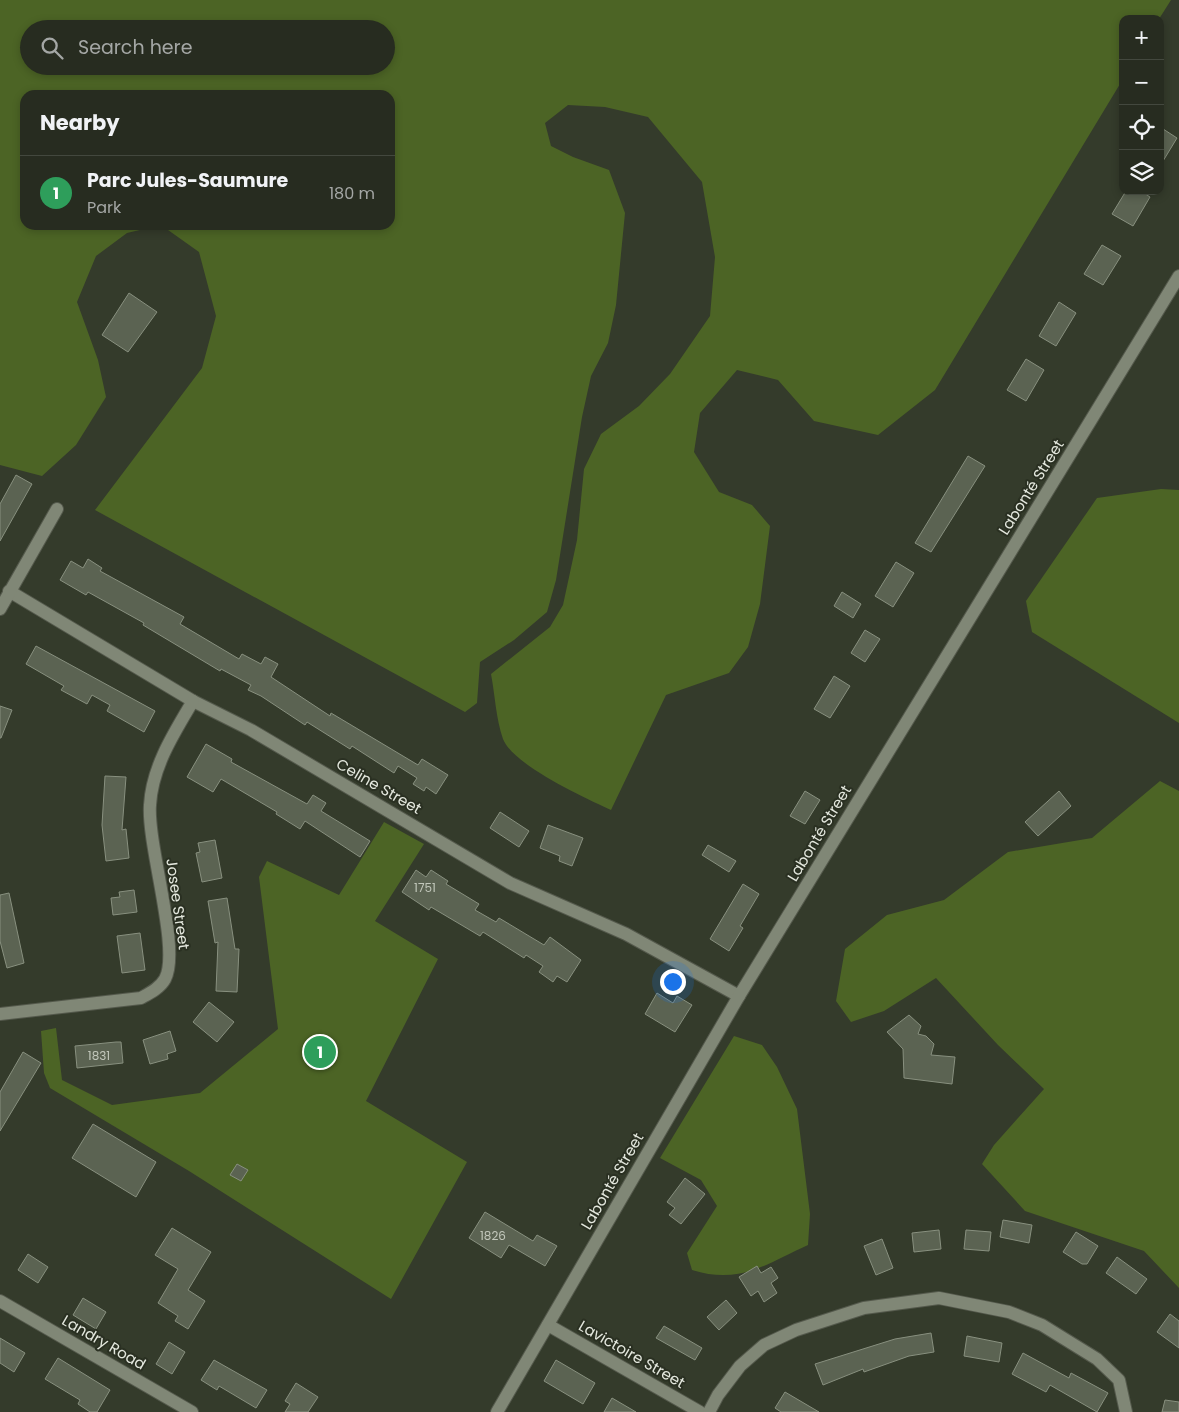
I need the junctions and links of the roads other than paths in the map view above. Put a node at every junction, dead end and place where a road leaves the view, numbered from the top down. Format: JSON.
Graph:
{"nodes":[{"id":1,"x":1179,"y":276,"type":"edge"},
{"id":2,"x":57,"y":509,"type":"dead end"},
{"id":3,"x":9,"y":591,"type":"junction"},
{"id":4,"x":0,"y":609,"type":"edge"},
{"id":5,"x":193,"y":700,"type":"junction"},
{"id":6,"x":739,"y":996,"type":"junction"},
{"id":7,"x":0,"y":1014,"type":"edge"},
{"id":8,"x":0,"y":1301,"type":"edge"},
{"id":9,"x":548,"y":1325,"type":"junction"},
{"id":10,"x":192,"y":1412,"type":"edge"},
{"id":11,"x":497,"y":1412,"type":"edge"},
{"id":12,"x":700,"y":1412,"type":"edge"},
{"id":13,"x":709,"y":1412,"type":"edge"},
{"id":14,"x":1126,"y":1412,"type":"edge"}],
"edges":[{"from":1,"to":6,"type":"street","name":"Labonté Street"},
{"from":2,"to":3,"type":"street"},
{"from":3,"to":4,"type":"street"},
{"from":3,"to":5,"type":"street","name":"Celine Street"},
{"from":5,"to":6,"type":"street","name":"Celine Street"},
{"from":5,"to":7,"type":"street","name":"Josee Street"},
{"from":6,"to":9,"type":"street","name":"Labonté Street"},
{"from":8,"to":10,"type":"street","name":"Landry Road"},
{"from":9,"to":11,"type":"street","name":"Labonté Street"},
{"from":9,"to":12,"type":"street","name":"Lavictoire Street"},
{"from":13,"to":14,"type":"street"}]}
